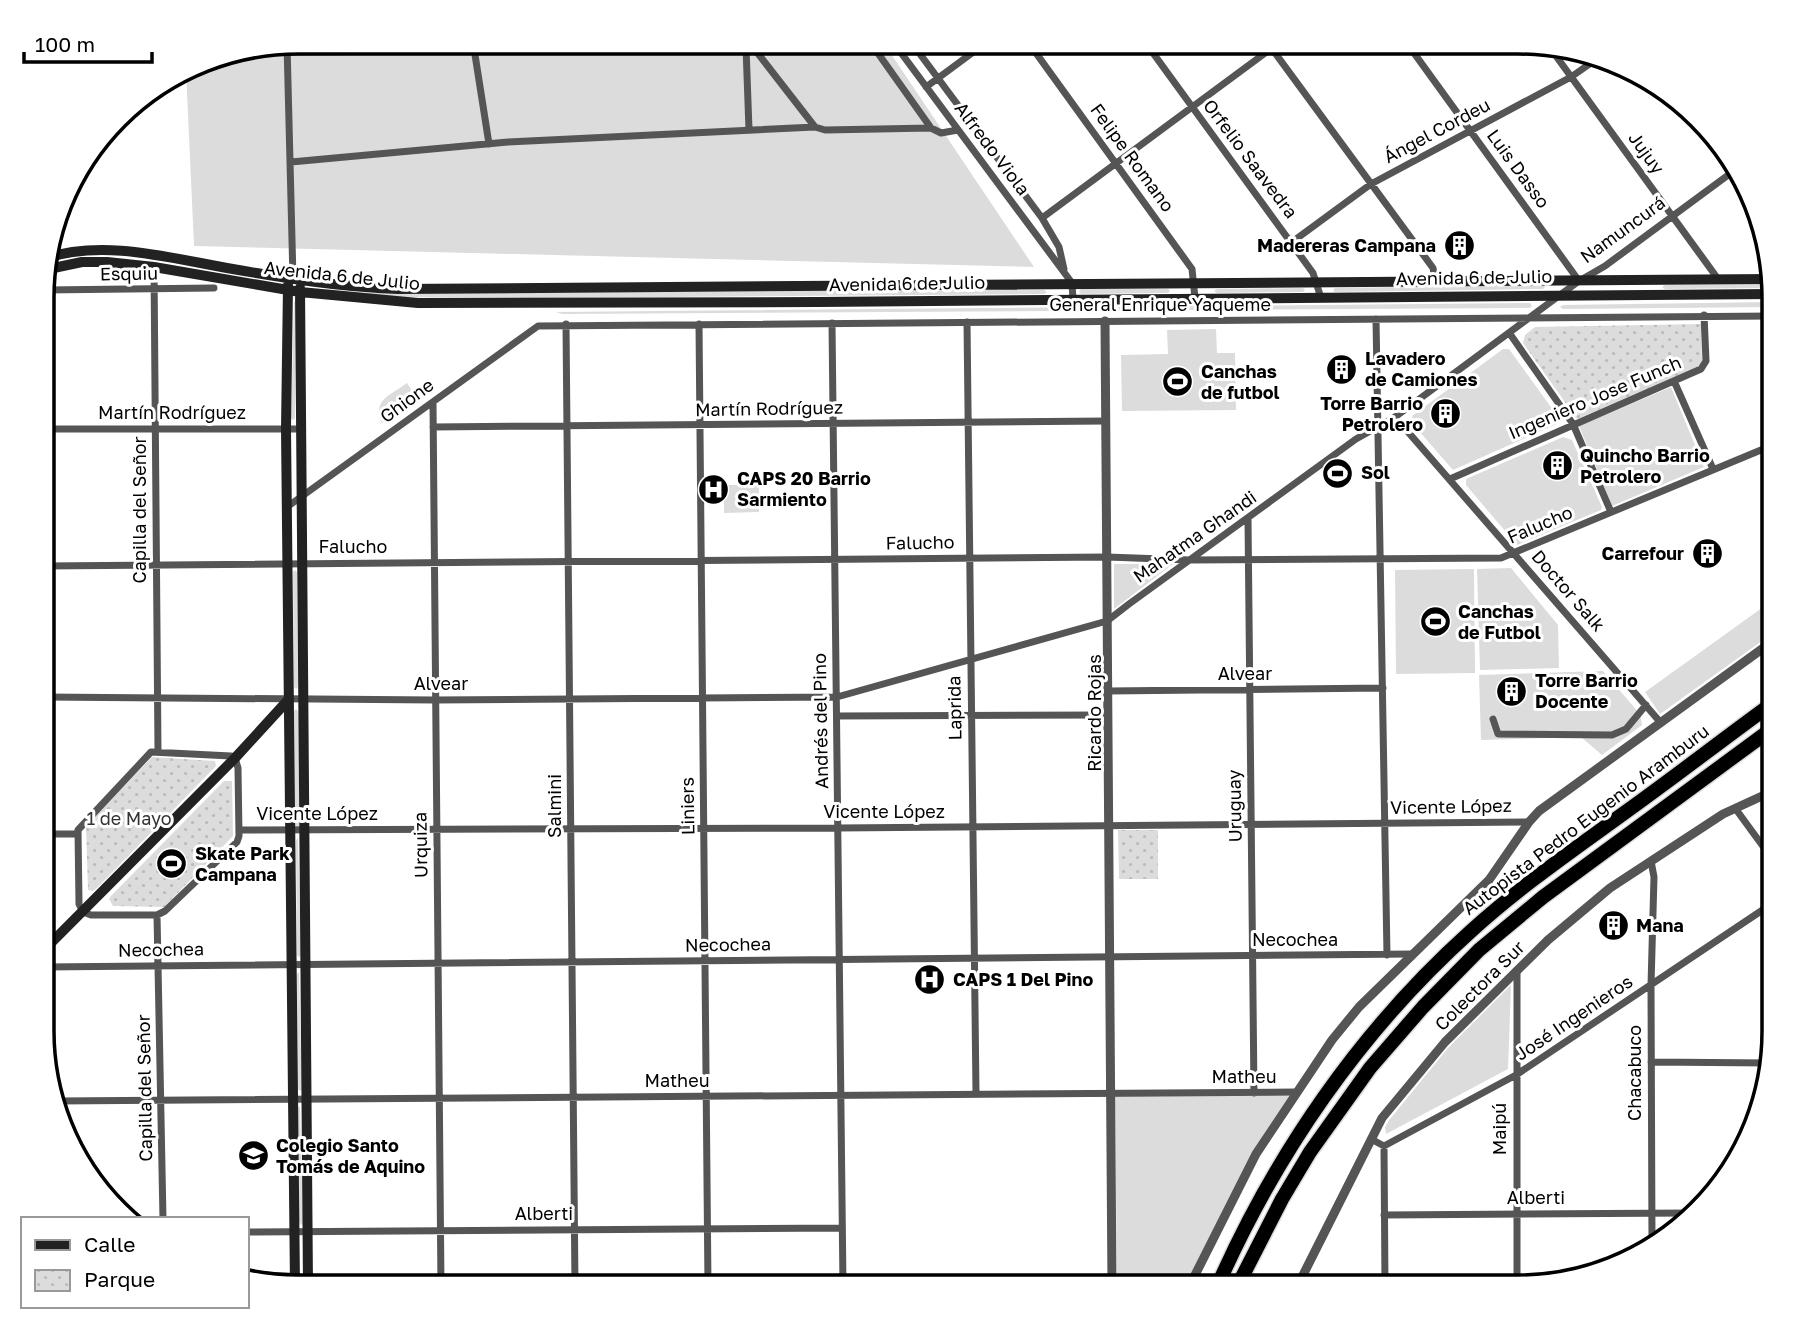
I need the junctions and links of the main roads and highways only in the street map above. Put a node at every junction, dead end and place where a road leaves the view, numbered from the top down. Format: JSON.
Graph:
{"nodes":[{"id":1,"x":58,"y":255,"type":"edge"},
{"id":2,"x":56,"y":267,"type":"edge"},
{"id":3,"x":1761,"y":279,"type":"edge"},
{"id":4,"x":295,"y":283,"type":"junction"},
{"id":5,"x":288,"y":290,"type":"junction"},
{"id":6,"x":1761,"y":294,"type":"edge"},
{"id":7,"x":289,"y":699,"type":"junction"},
{"id":8,"x":1761,"y":712,"type":"edge"},
{"id":9,"x":1761,"y":737,"type":"edge"},
{"id":10,"x":55,"y":939,"type":"edge"},
{"id":11,"x":295,"y":1274,"type":"edge"},
{"id":12,"x":308,"y":1274,"type":"edge"},
{"id":13,"x":1222,"y":1275,"type":"edge"},
{"id":14,"x":1243,"y":1275,"type":"edge"}],
"edges":[{"from":1,"to":4,"type":"main road","name":"Avenida 6 de Julio"},
{"from":2,"to":5,"type":"main road","name":"Avenida 6 de Julio"},
{"from":3,"to":4,"type":"main road","name":"Avenida 6 de Julio"},
{"from":4,"to":5,"type":"main road","name":"Avenida 6 de Julio"},
{"from":4,"to":6,"type":"main road","name":"Avenida 6 de Julio"},
{"from":4,"to":12,"type":"main road"},
{"from":5,"to":7,"type":"main road"},
{"from":7,"to":10,"type":"main road"},
{"from":7,"to":11,"type":"main road"},
{"from":8,"to":13,"type":"highway","name":"Autopista Pedro Eugenio Aramburu"},
{"from":9,"to":14,"type":"highway","name":"Autopista Pedro Eugenio Aramburu"}]}
